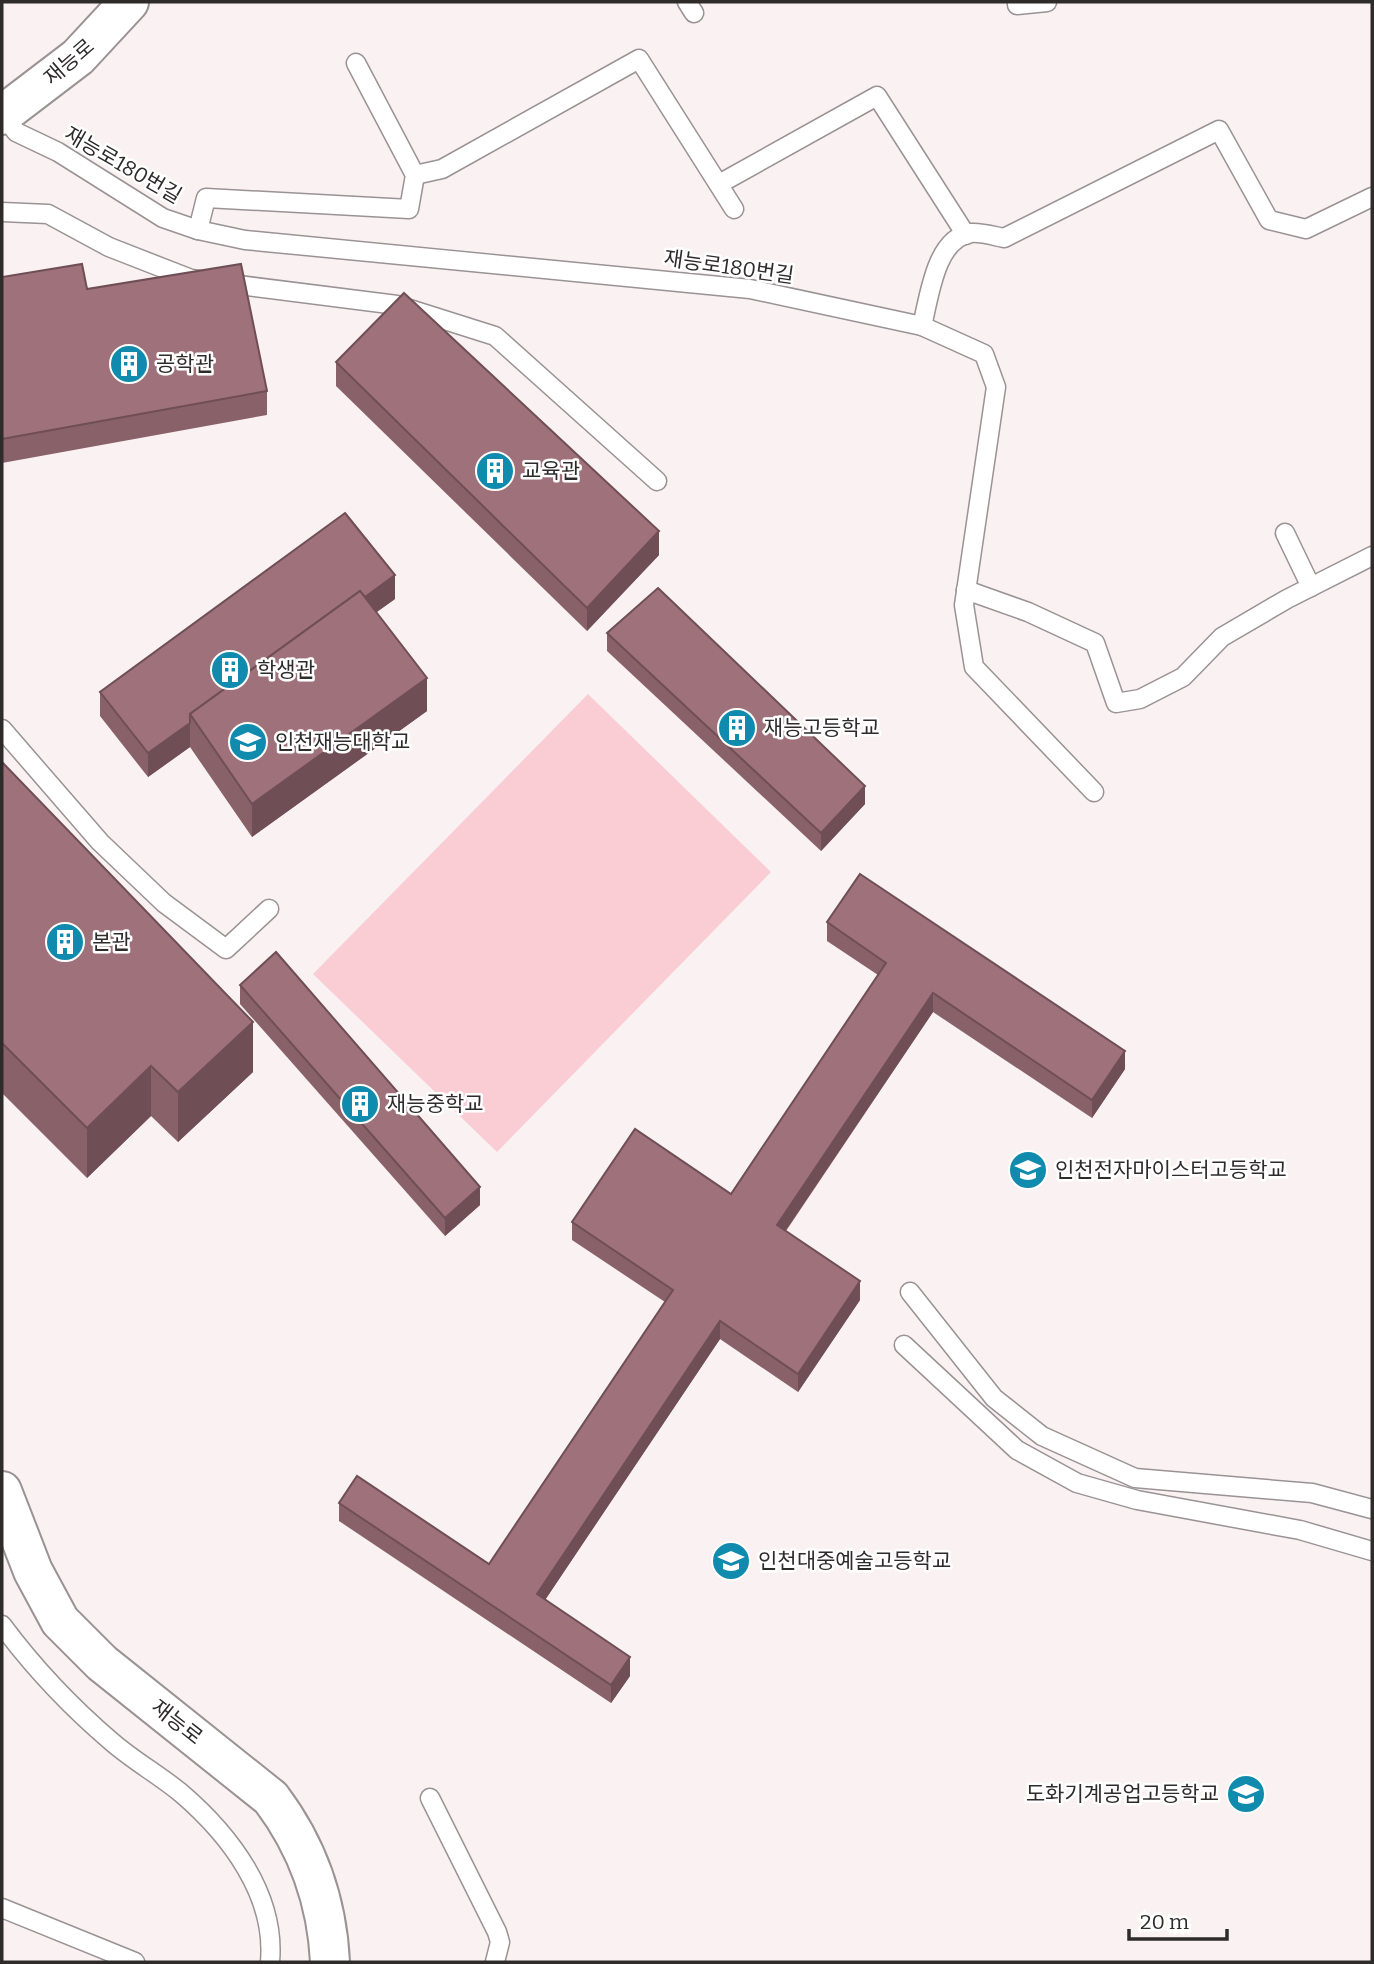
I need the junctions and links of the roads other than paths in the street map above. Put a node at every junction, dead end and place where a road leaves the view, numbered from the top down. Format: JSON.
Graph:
{"nodes":[{"id":1,"x":129,"y":2,"type":"edge"},
{"id":2,"x":1017,"y":2,"type":"edge"},
{"id":3,"x":1047,"y":2,"type":"edge"},
{"id":4,"x":356,"y":63,"type":"dead end"},
{"id":5,"x":3,"y":119,"type":"edge"},
{"id":6,"x":415,"y":174,"type":"junction"},
{"id":7,"x":719,"y":184,"type":"junction"},
{"id":8,"x":1372,"y":197,"type":"edge"},
{"id":9,"x":734,"y":209,"type":"dead end"},
{"id":10,"x":2,"y":212,"type":"edge"},
{"id":11,"x":198,"y":230,"type":"junction"},
{"id":12,"x":966,"y":235,"type":"junction"},
{"id":13,"x":922,"y":326,"type":"junction"},
{"id":14,"x":657,"y":481,"type":"dead end"},
{"id":15,"x":1285,"y":533,"type":"dead end"},
{"id":16,"x":1372,"y":556,"type":"edge"},
{"id":17,"x":1311,"y":587,"type":"junction"},
{"id":18,"x":966,"y":590,"type":"junction"},
{"id":19,"x":2,"y":729,"type":"edge"},
{"id":20,"x":1094,"y":792,"type":"dead end"},
{"id":21,"x":269,"y":909,"type":"dead end"},
{"id":22,"x":910,"y":1292,"type":"dead end"},
{"id":23,"x":904,"y":1345,"type":"dead end"},
{"id":24,"x":2,"y":1491,"type":"edge"},
{"id":25,"x":1372,"y":1508,"type":"edge"},
{"id":26,"x":1372,"y":1551,"type":"edge"},
{"id":27,"x":2,"y":1625,"type":"edge"},
{"id":28,"x":430,"y":1798,"type":"dead end"},
{"id":29,"x":2,"y":1908,"type":"edge"},
{"id":30,"x":135,"y":1962,"type":"edge"},
{"id":31,"x":270,"y":1962,"type":"edge"},
{"id":32,"x":330,"y":1962,"type":"edge"},
{"id":33,"x":495,"y":1962,"type":"edge"}],
"edges":[{"from":1,"to":5,"type":"street","name":"재능로"},
{"from":2,"to":3,"type":"lane"},
{"from":4,"to":6,"type":"lane"},
{"from":5,"to":11,"type":"lane","name":"재능로180번길"},
{"from":6,"to":7,"type":"lane"},
{"from":6,"to":11,"type":"lane"},
{"from":7,"to":9,"type":"lane"},
{"from":7,"to":12,"type":"lane"},
{"from":8,"to":12,"type":"lane"},
{"from":10,"to":14,"type":"lane"},
{"from":11,"to":13,"type":"lane","name":"재능로180번길"},
{"from":12,"to":13,"type":"lane"},
{"from":13,"to":18,"type":"lane","name":"재능로180번길"},
{"from":15,"to":17,"type":"lane"},
{"from":16,"to":17,"type":"lane"},
{"from":17,"to":18,"type":"lane"},
{"from":18,"to":20,"type":"lane","name":"재능로180번길"},
{"from":19,"to":21,"type":"lane"},
{"from":22,"to":25,"type":"lane"},
{"from":23,"to":26,"type":"lane"},
{"from":24,"to":32,"type":"street","name":"재능로"},
{"from":27,"to":31,"type":"lane"},
{"from":28,"to":33,"type":"lane"},
{"from":29,"to":30,"type":"lane"}]}
